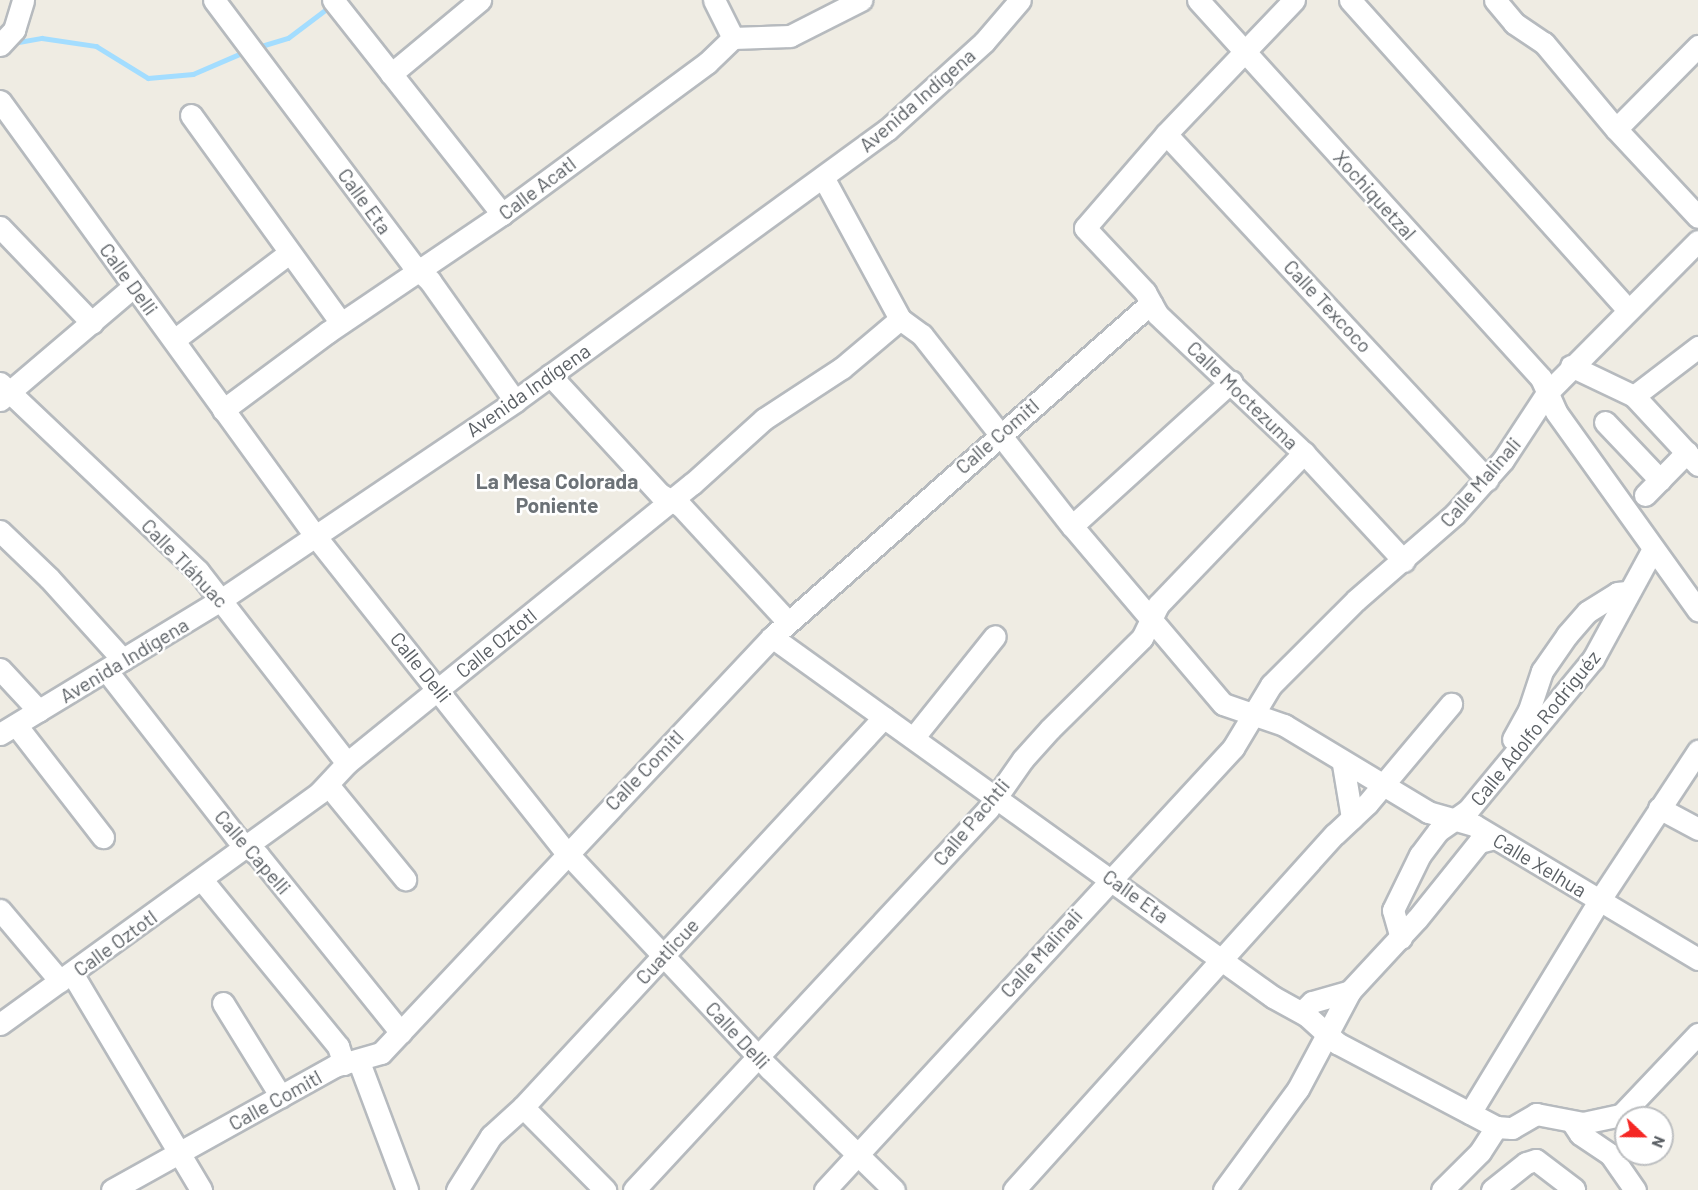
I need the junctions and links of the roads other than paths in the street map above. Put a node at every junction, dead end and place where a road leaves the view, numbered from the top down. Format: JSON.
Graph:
{"nodes":[{"id":1,"x":23,"y":0,"type":"edge"},
{"id":2,"x":214,"y":0,"type":"edge"},
{"id":3,"x":333,"y":0,"type":"edge"},
{"id":4,"x":480,"y":0,"type":"edge"},
{"id":5,"x":714,"y":0,"type":"edge"},
{"id":6,"x":861,"y":0,"type":"edge"},
{"id":7,"x":1020,"y":0,"type":"edge"},
{"id":8,"x":1198,"y":0,"type":"edge"},
{"id":9,"x":1294,"y":0,"type":"edge"},
{"id":10,"x":1350,"y":0,"type":"edge"},
{"id":11,"x":1503,"y":3,"type":"edge"},
{"id":12,"x":733,"y":38,"type":"junction"},
{"id":13,"x":0,"y":45,"type":"edge"},
{"id":14,"x":1698,"y":46,"type":"edge"},
{"id":15,"x":1246,"y":54,"type":"junction"},
{"id":16,"x":391,"y":74,"type":"junction"},
{"id":17,"x":0,"y":101,"type":"edge"},
{"id":18,"x":191,"y":115,"type":"dead end"},
{"id":19,"x":1616,"y":129,"type":"junction"},
{"id":20,"x":1166,"y":134,"type":"junction"},
{"id":21,"x":823,"y":177,"type":"junction"},
{"id":22,"x":502,"y":214,"type":"junction"},
{"id":23,"x":1698,"y":217,"type":"edge"},
{"id":24,"x":0,"y":227,"type":"edge"},
{"id":25,"x":1698,"y":241,"type":"edge"},
{"id":26,"x":289,"y":252,"type":"junction"},
{"id":27,"x":421,"y":272,"type":"junction"},
{"id":28,"x":134,"y":286,"type":"junction"},
{"id":29,"x":1151,"y":303,"type":"junction"},
{"id":30,"x":1628,"y":310,"type":"junction"},
{"id":31,"x":900,"y":319,"type":"junction"},
{"id":32,"x":92,"y":323,"type":"junction"},
{"id":33,"x":341,"y":323,"type":"junction"},
{"id":34,"x":174,"y":340,"type":"junction"},
{"id":35,"x":1694,"y":359,"type":"edge"},
{"id":36,"x":1571,"y":366,"type":"junction"},
{"id":37,"x":550,"y":375,"type":"junction"},
{"id":38,"x":1231,"y":382,"type":"junction"},
{"id":39,"x":3,"y":392,"type":"edge"},
{"id":40,"x":1547,"y":393,"type":"junction"},
{"id":41,"x":1634,"y":396,"type":"junction"},
{"id":42,"x":515,"y":400,"type":"junction"},
{"id":43,"x":223,"y":410,"type":"junction"},
{"id":44,"x":1605,"y":422,"type":"dead end"},
{"id":45,"x":1000,"y":432,"type":"junction"},
{"id":46,"x":1304,"y":453,"type":"junction"},
{"id":47,"x":1692,"y":459,"type":"edge"},
{"id":48,"x":1487,"y":480,"type":"junction"},
{"id":49,"x":1660,"y":480,"type":"junction"},
{"id":50,"x":1645,"y":495,"type":"dead end"},
{"id":51,"x":671,"y":500,"type":"junction"},
{"id":52,"x":1072,"y":526,"type":"junction"},
{"id":53,"x":0,"y":531,"type":"edge"},
{"id":54,"x":316,"y":537,"type":"junction"},
{"id":55,"x":1652,"y":551,"type":"junction"},
{"id":56,"x":1404,"y":561,"type":"junction"},
{"id":57,"x":1627,"y":592,"type":"junction"},
{"id":58,"x":222,"y":600,"type":"junction"},
{"id":59,"x":1698,"y":610,"type":"edge"},
{"id":60,"x":1151,"y":620,"type":"junction"},
{"id":61,"x":788,"y":621,"type":"junction"},
{"id":62,"x":1567,"y":635,"type":"junction"},
{"id":63,"x":994,"y":636,"type":"dead end"},
{"id":64,"x":772,"y":637,"type":"junction"},
{"id":65,"x":115,"y":665,"type":"junction"},
{"id":66,"x":0,"y":669,"type":"edge"},
{"id":67,"x":1571,"y":684,"type":"junction"},
{"id":68,"x":440,"y":690,"type":"junction"},
{"id":69,"x":1451,"y":704,"type":"dead end"},
{"id":70,"x":39,"y":711,"type":"junction"},
{"id":71,"x":1251,"y":714,"type":"junction"},
{"id":72,"x":884,"y":717,"type":"junction"},
{"id":73,"x":8,"y":729,"type":"edge"},
{"id":74,"x":914,"y":737,"type":"junction"},
{"id":75,"x":1698,"y":751,"type":"edge"},
{"id":76,"x":1510,"y":758,"type":"junction"},
{"id":77,"x":348,"y":763,"type":"junction"},
{"id":78,"x":1343,"y":764,"type":"junction"},
{"id":79,"x":328,"y":785,"type":"junction"},
{"id":80,"x":1381,"y":786,"type":"junction"},
{"id":81,"x":997,"y":795,"type":"junction"},
{"id":82,"x":1659,"y":808,"type":"junction"},
{"id":83,"x":1352,"y":818,"type":"junction"},
{"id":84,"x":1455,"y":818,"type":"junction"},
{"id":85,"x":1698,"y":829,"type":"edge"},
{"id":86,"x":102,"y":837,"type":"dead end"},
{"id":87,"x":1495,"y":838,"type":"junction"},
{"id":88,"x":248,"y":846,"type":"junction"},
{"id":89,"x":566,"y":852,"type":"junction"},
{"id":90,"x":1110,"y":877,"type":"junction"},
{"id":91,"x":405,"y":879,"type":"dead end"},
{"id":92,"x":202,"y":880,"type":"junction"},
{"id":93,"x":1599,"y":901,"type":"junction"},
{"id":94,"x":0,"y":910,"type":"edge"},
{"id":95,"x":1401,"y":938,"type":"junction"},
{"id":96,"x":663,"y":955,"type":"junction"},
{"id":97,"x":1222,"y":959,"type":"junction"},
{"id":98,"x":1698,"y":959,"type":"edge"},
{"id":99,"x":67,"y":978,"type":"junction"},
{"id":100,"x":1350,"y":991,"type":"junction"},
{"id":101,"x":223,"y":1003,"type":"dead end"},
{"id":102,"x":1302,"y":1012,"type":"junction"},
{"id":103,"x":0,"y":1024,"type":"edge"},
{"id":104,"x":401,"y":1033,"type":"junction"},
{"id":105,"x":1326,"y":1034,"type":"junction"},
{"id":106,"x":1698,"y":1034,"type":"edge"},
{"id":107,"x":760,"y":1057,"type":"junction"},
{"id":108,"x":351,"y":1063,"type":"junction"},
{"id":109,"x":281,"y":1097,"type":"junction"},
{"id":110,"x":523,"y":1107,"type":"junction"},
{"id":111,"x":1470,"y":1113,"type":"junction"},
{"id":112,"x":1572,"y":1122,"type":"junction"},
{"id":113,"x":1504,"y":1127,"type":"junction"},
{"id":114,"x":180,"y":1151,"type":"junction"},
{"id":115,"x":857,"y":1155,"type":"junction"},
{"id":116,"x":1018,"y":1188,"type":"edge"},
{"id":117,"x":1574,"y":1189,"type":"edge"},
{"id":118,"x":112,"y":1190,"type":"edge"},
{"id":119,"x":201,"y":1190,"type":"edge"},
{"id":120,"x":406,"y":1190,"type":"edge"},
{"id":121,"x":457,"y":1190,"type":"edge"},
{"id":122,"x":605,"y":1190,"type":"edge"},
{"id":123,"x":634,"y":1190,"type":"edge"},
{"id":124,"x":825,"y":1190,"type":"edge"},
{"id":125,"x":894,"y":1190,"type":"edge"},
{"id":126,"x":1224,"y":1190,"type":"edge"},
{"id":127,"x":1442,"y":1190,"type":"edge"},
{"id":128,"x":1492,"y":1190,"type":"edge"},
{"id":129,"x":1635,"y":1190,"type":"edge"}],
"edges":[{"from":1,"to":13,"type":"street"},
{"from":2,"to":27,"type":"street","name":"Calle Eta"},
{"from":3,"to":16,"type":"street"},
{"from":4,"to":16,"type":"street"},
{"from":5,"to":12,"type":"street"},
{"from":6,"to":12,"type":"street"},
{"from":7,"to":21,"type":"street","name":"Avenida Indígena"},
{"from":8,"to":15,"type":"street","name":"Xochiquetzal"},
{"from":9,"to":15,"type":"street"},
{"from":10,"to":30,"type":"street"},
{"from":11,"to":19,"type":"street"},
{"from":12,"to":22,"type":"street","name":"Calle Acatl"},
{"from":14,"to":19,"type":"street"},
{"from":15,"to":20,"type":"street"},
{"from":15,"to":40,"type":"street","name":"Xochiquetzal"},
{"from":16,"to":22,"type":"street"},
{"from":17,"to":28,"type":"street","name":"Calle Delli"},
{"from":18,"to":26,"type":"street"},
{"from":19,"to":23,"type":"street"},
{"from":20,"to":29,"type":"street","name":"Calle Moctezuma"},
{"from":20,"to":48,"type":"street","name":"Calle Texcoco"},
{"from":21,"to":31,"type":"street"},
{"from":21,"to":37,"type":"street","name":"Avenida Indígena"},
{"from":22,"to":27,"type":"street","name":"Calle Acatl"},
{"from":24,"to":32,"type":"street"},
{"from":25,"to":30,"type":"street","name":"Calle Malinali"},
{"from":26,"to":33,"type":"street"},
{"from":26,"to":34,"type":"street"},
{"from":27,"to":33,"type":"street","name":"Calle Acatl"},
{"from":27,"to":42,"type":"street","name":"Calle Eta"},
{"from":28,"to":32,"type":"street"},
{"from":28,"to":34,"type":"street","name":"Calle Delli"},
{"from":29,"to":38,"type":"street","name":"Calle Moctezuma"},
{"from":29,"to":45,"type":"street","name":"Calle Comitl"},
{"from":30,"to":36,"type":"street","name":"Calle Malinali"},
{"from":31,"to":45,"type":"street"},
{"from":31,"to":51,"type":"street","name":"Calle Oztotl"},
{"from":32,"to":39,"type":"street"},
{"from":33,"to":43,"type":"street","name":"Calle Acatl"},
{"from":34,"to":43,"type":"street","name":"Calle Delli"},
{"from":35,"to":41,"type":"street"},
{"from":36,"to":40,"type":"street","name":"Calle Malinali"},
{"from":36,"to":41,"type":"street"},
{"from":37,"to":42,"type":"street","name":"Avenida Indígena"},
{"from":37,"to":51,"type":"street"},
{"from":38,"to":46,"type":"street","name":"Calle Moctezuma"},
{"from":38,"to":52,"type":"street"},
{"from":39,"to":58,"type":"street","name":"Calle Tláhuac"},
{"from":40,"to":48,"type":"street","name":"Calle Malinali"},
{"from":40,"to":55,"type":"street","name":"Xochiquetzal"},
{"from":41,"to":47,"type":"street"},
{"from":42,"to":54,"type":"street","name":"Avenida Indígena"},
{"from":43,"to":54,"type":"street","name":"Calle Delli"},
{"from":44,"to":49,"type":"street"},
{"from":45,"to":52,"type":"street"},
{"from":45,"to":61,"type":"street","name":"Calle Comitl"},
{"from":46,"to":56,"type":"street","name":"Calle Moctezuma"},
{"from":46,"to":60,"type":"street","name":"Calle Pachtli"},
{"from":47,"to":49,"type":"street"},
{"from":48,"to":56,"type":"street","name":"Calle Malinali"},
{"from":49,"to":50,"type":"street"},
{"from":51,"to":61,"type":"street"},
{"from":51,"to":68,"type":"street","name":"Calle Oztotl"},
{"from":52,"to":60,"type":"street"},
{"from":53,"to":65,"type":"street","name":"Calle Capelli"},
{"from":54,"to":58,"type":"street","name":"Avenida Indígena"},
{"from":54,"to":68,"type":"street","name":"Calle Delli"},
{"from":55,"to":57,"type":"street","name":"Calle Adolfo Rodriguéz"},
{"from":55,"to":59,"type":"street","name":"Xochiquetzal"},
{"from":56,"to":71,"type":"street","name":"Calle Malinali"},
{"from":57,"to":62,"type":"street"},
{"from":57,"to":67,"type":"street","name":"Calle Adolfo Rodriguéz"},
{"from":58,"to":65,"type":"street","name":"Avenida Indígena"},
{"from":58,"to":77,"type":"street","name":"Calle Tláhuac"},
{"from":60,"to":71,"type":"street"},
{"from":60,"to":81,"type":"street","name":"Calle Pachtli"},
{"from":61,"to":64,"type":"street","name":"Calle Comitl"},
{"from":62,"to":67,"type":"street"},
{"from":62,"to":76,"type":"street"},
{"from":63,"to":74,"type":"street"},
{"from":64,"to":72,"type":"street","name":"Calle Eta"},
{"from":64,"to":89,"type":"street","name":"Calle Comitl"},
{"from":65,"to":70,"type":"street","name":"Avenida Indígena"},
{"from":65,"to":88,"type":"street","name":"Calle Capelli"},
{"from":66,"to":70,"type":"street"},
{"from":67,"to":76,"type":"street","name":"Calle Adolfo Rodriguéz"},
{"from":68,"to":77,"type":"street","name":"Calle Oztotl"},
{"from":68,"to":89,"type":"street","name":"Calle Delli"},
{"from":69,"to":80,"type":"street"},
{"from":70,"to":73,"type":"street","name":"Avenida Indígena"},
{"from":71,"to":78,"type":"street","name":"Calle Xelhua"},
{"from":71,"to":90,"type":"street","name":"Calle Malinali"},
{"from":72,"to":74,"type":"street","name":"Calle Eta"},
{"from":72,"to":96,"type":"street","name":"Cuatlicue"},
{"from":73,"to":86,"type":"street"},
{"from":74,"to":81,"type":"street","name":"Calle Eta"},
{"from":75,"to":82,"type":"street"},
{"from":76,"to":84,"type":"street","name":"Calle Adolfo Rodriguéz"},
{"from":77,"to":79,"type":"street","name":"Calle Oztotl"},
{"from":78,"to":80,"type":"street","name":"Calle Xelhua"},
{"from":78,"to":83,"type":"street"},
{"from":79,"to":88,"type":"street","name":"Calle Oztotl"},
{"from":79,"to":91,"type":"street"},
{"from":80,"to":83,"type":"street"},
{"from":80,"to":84,"type":"street","name":"Calle Xelhua"},
{"from":81,"to":90,"type":"street","name":"Calle Eta"},
{"from":81,"to":107,"type":"street","name":"Calle Pachtli"},
{"from":82,"to":85,"type":"street"},
{"from":82,"to":93,"type":"street"},
{"from":83,"to":97,"type":"street"},
{"from":84,"to":87,"type":"street","name":"Calle Xelhua"},
{"from":84,"to":95,"type":"street","name":"Calle Adolfo Rodriguéz"},
{"from":87,"to":93,"type":"street","name":"Calle Xelhua"},
{"from":87,"to":95,"type":"street"},
{"from":88,"to":92,"type":"street","name":"Calle Oztotl"},
{"from":88,"to":104,"type":"street","name":"Calle Capelli"},
{"from":89,"to":96,"type":"street","name":"Calle Delli"},
{"from":89,"to":104,"type":"street","name":"Calle Comitl"},
{"from":90,"to":97,"type":"street","name":"Calle Eta"},
{"from":90,"to":115,"type":"street","name":"Calle Malinali"},
{"from":92,"to":99,"type":"street","name":"Calle Oztotl"},
{"from":92,"to":108,"type":"street"},
{"from":93,"to":98,"type":"street","name":"Calle Xelhua"},
{"from":93,"to":111,"type":"street"},
{"from":94,"to":99,"type":"street"},
{"from":95,"to":100,"type":"street"},
{"from":96,"to":107,"type":"street","name":"Calle Delli"},
{"from":96,"to":110,"type":"street","name":"Cuatlicue"},
{"from":97,"to":102,"type":"street","name":"Calle Eta"},
{"from":97,"to":116,"type":"street"},
{"from":99,"to":103,"type":"street","name":"Calle Oztotl"},
{"from":99,"to":114,"type":"street"},
{"from":100,"to":102,"type":"street"},
{"from":100,"to":105,"type":"street"},
{"from":101,"to":109,"type":"street"},
{"from":102,"to":105,"type":"street","name":"Calle Eta"},
{"from":104,"to":108,"type":"street","name":"Calle Comitl"},
{"from":105,"to":111,"type":"street","name":"Calle Eta"},
{"from":105,"to":126,"type":"street"},
{"from":106,"to":112,"type":"street"},
{"from":107,"to":115,"type":"street","name":"Calle Delli"},
{"from":107,"to":123,"type":"street","name":"Calle Pachtli"},
{"from":108,"to":109,"type":"street","name":"Calle Comitl"},
{"from":108,"to":120,"type":"street"},
{"from":109,"to":114,"type":"street","name":"Calle Comitl"},
{"from":110,"to":121,"type":"street","name":"Cuatlicue"},
{"from":110,"to":122,"type":"street"},
{"from":111,"to":113,"type":"street","name":"Calle Eta"},
{"from":112,"to":113,"type":"street"},
{"from":112,"to":129,"type":"street"},
{"from":113,"to":127,"type":"street"},
{"from":114,"to":118,"type":"street","name":"Calle Comitl"},
{"from":114,"to":119,"type":"street"},
{"from":115,"to":124,"type":"street","name":"Calle Malinali"},
{"from":115,"to":125,"type":"street","name":"Calle Delli"},
{"from":117,"to":128,"type":"street"}]}
